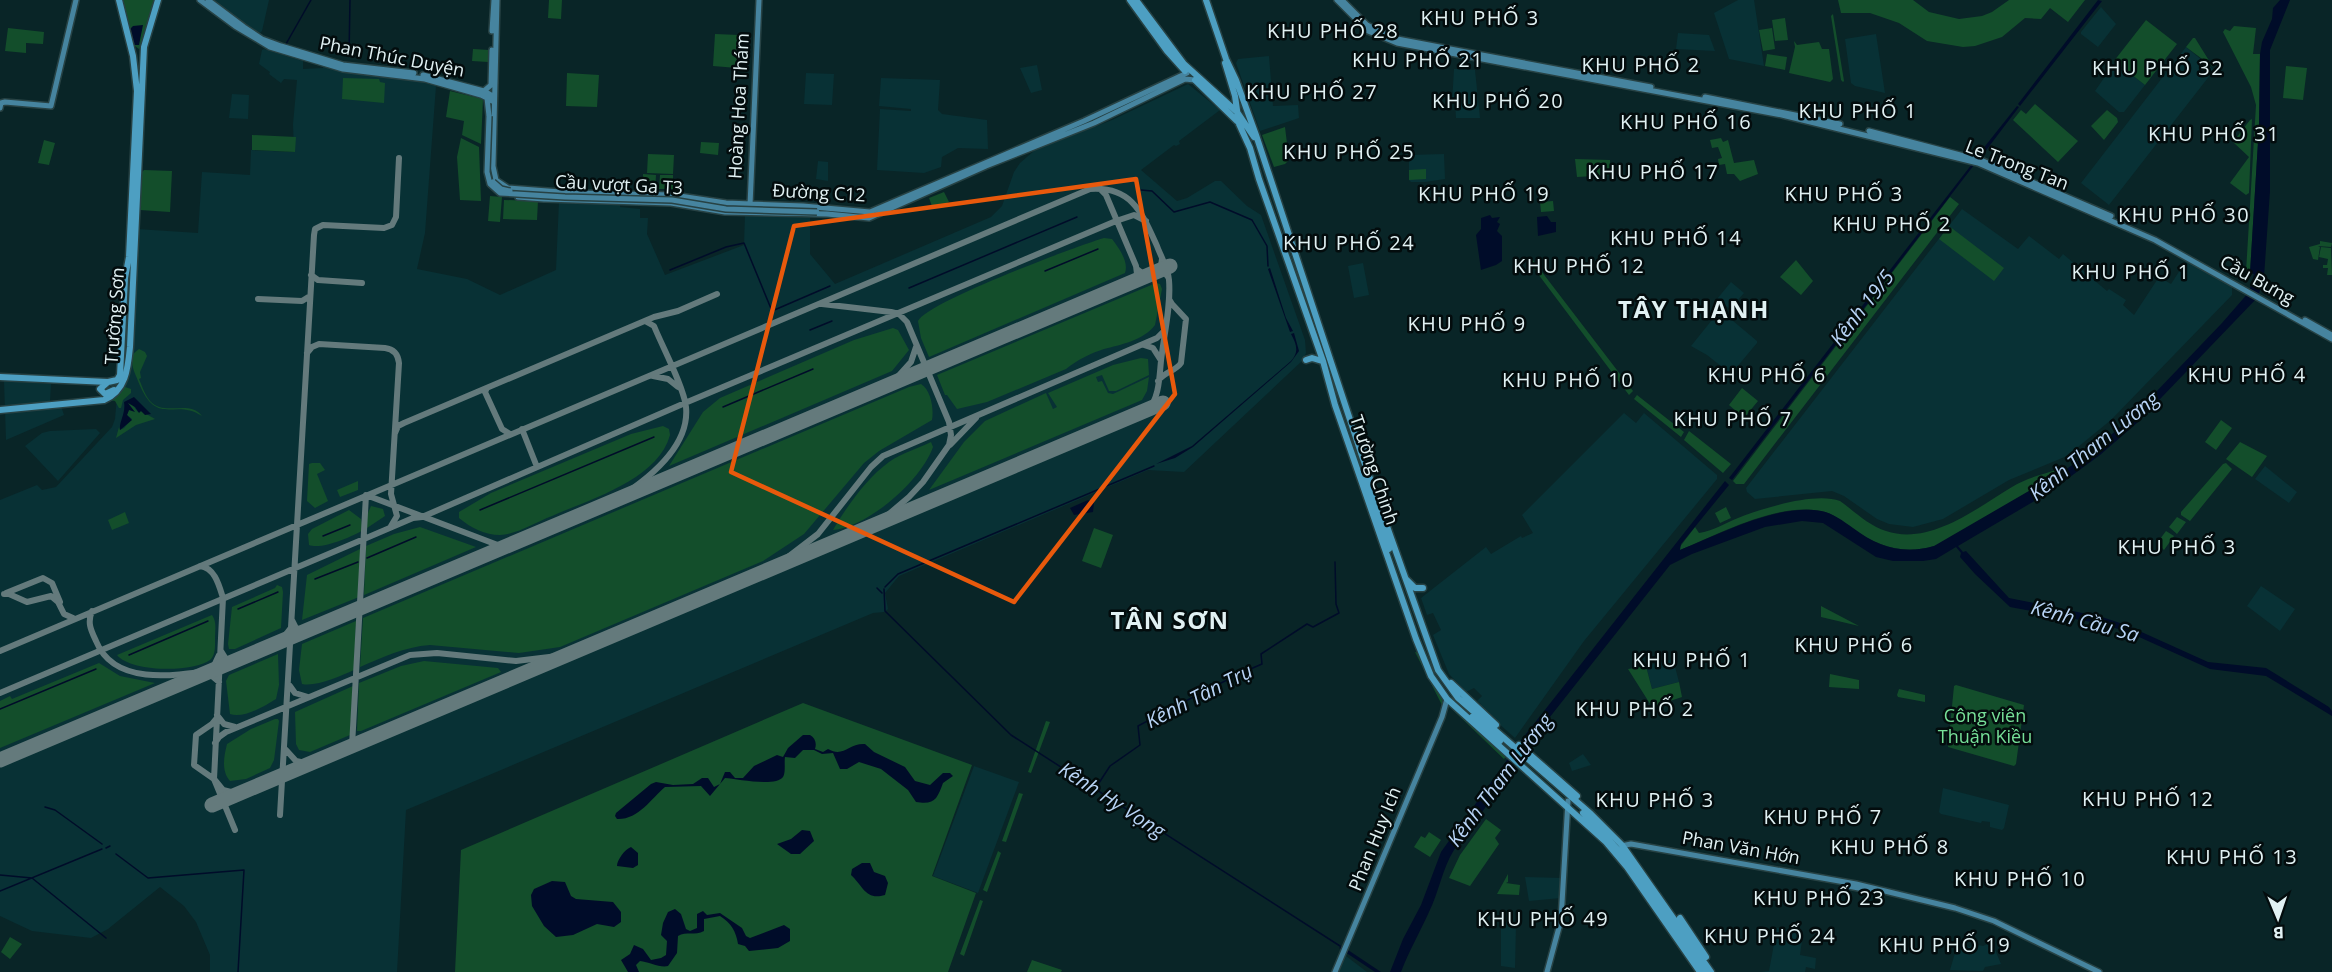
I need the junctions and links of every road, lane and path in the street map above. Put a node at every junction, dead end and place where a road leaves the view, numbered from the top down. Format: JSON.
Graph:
{"nodes":[{"id":1,"x":76,"y":0,"type":"edge"},
{"id":2,"x":119,"y":0,"type":"edge"},
{"id":3,"x":158,"y":0,"type":"edge"},
{"id":4,"x":202,"y":0,"type":"edge"},
{"id":5,"x":208,"y":0,"type":"edge"},
{"id":6,"x":496,"y":0,"type":"edge"},
{"id":7,"x":759,"y":0,"type":"edge"},
{"id":8,"x":1133,"y":0,"type":"edge"},
{"id":9,"x":1205,"y":0,"type":"edge"},
{"id":10,"x":1337,"y":0,"type":"edge"},
{"id":11,"x":1342,"y":0,"type":"edge"},
{"id":12,"x":130,"y":46,"type":"junction"},
{"id":13,"x":144,"y":47,"type":"junction"},
{"id":14,"x":144,"y":55,"type":"junction"},
{"id":15,"x":494,"y":55,"type":"junction"},
{"id":16,"x":133,"y":56,"type":"junction"},
{"id":17,"x":312,"y":58,"type":"junction"},
{"id":18,"x":1182,"y":68,"type":"junction"},
{"id":19,"x":1195,"y":80,"type":"junction"},
{"id":20,"x":1233,"y":81,"type":"junction"},
{"id":21,"x":484,"y":91,"type":"junction"},
{"id":22,"x":1220,"y":95,"type":"junction"},
{"id":23,"x":140,"y":97,"type":"junction"},
{"id":24,"x":490,"y":103,"type":"junction"},
{"id":25,"x":0,"y":108,"type":"edge"},
{"id":26,"x":492,"y":114,"type":"junction"},
{"id":27,"x":1235,"y":114,"type":"junction"},
{"id":28,"x":1242,"y":122,"type":"junction"},
{"id":29,"x":1910,"y":144,"type":"junction"},
{"id":30,"x":1259,"y":146,"type":"junction"},
{"id":31,"x":545,"y":191,"type":"junction"},
{"id":32,"x":565,"y":192,"type":"junction"},
{"id":33,"x":574,"y":193,"type":"junction"},
{"id":34,"x":623,"y":194,"type":"junction"},
{"id":35,"x":498,"y":195,"type":"dead end"},
{"id":36,"x":545,"y":199,"type":"junction"},
{"id":37,"x":565,"y":200,"type":"junction"},
{"id":38,"x":574,"y":200,"type":"junction"},
{"id":39,"x":621,"y":202,"type":"junction"},
{"id":40,"x":750,"y":204,"type":"junction"},
{"id":41,"x":827,"y":212,"type":"junction"},
{"id":42,"x":750,"y":213,"type":"junction"},
{"id":43,"x":2196,"y":261,"type":"joint"},
{"id":44,"x":2332,"y":337,"type":"edge"},
{"id":45,"x":122,"y":340,"type":"junction"},
{"id":46,"x":130,"y":340,"type":"junction"},
{"id":47,"x":1324,"y":347,"type":"junction"},
{"id":48,"x":1306,"y":360,"type":"dead end"},
{"id":49,"x":1324,"y":361,"type":"junction"},
{"id":50,"x":0,"y":376,"type":"edge"},
{"id":51,"x":108,"y":382,"type":"junction"},
{"id":52,"x":119,"y":389,"type":"junction"},
{"id":53,"x":0,"y":410,"type":"edge"},
{"id":54,"x":1387,"y":534,"type":"junction"},
{"id":55,"x":1405,"y":579,"type":"junction"},
{"id":56,"x":1412,"y":585,"type":"junction"},
{"id":57,"x":1423,"y":588,"type":"dead end"},
{"id":58,"x":1409,"y":598,"type":"junction"},
{"id":59,"x":1454,"y":697,"type":"junction"},
{"id":60,"x":1458,"y":710,"type":"junction"},
{"id":61,"x":1447,"y":711,"type":"junction"},
{"id":62,"x":1466,"y":712,"type":"junction"},
{"id":63,"x":1442,"y":717,"type":"junction"},
{"id":64,"x":1490,"y":729,"type":"junction"},
{"id":65,"x":1528,"y":761,"type":"junction"},
{"id":66,"x":1568,"y":804,"type":"junction"},
{"id":67,"x":1576,"y":813,"type":"junction"},
{"id":68,"x":1568,"y":816,"type":"junction"},
{"id":69,"x":1620,"y":847,"type":"junction"},
{"id":70,"x":1626,"y":854,"type":"junction"},
{"id":71,"x":1695,"y":857,"type":"junction"},
{"id":72,"x":1335,"y":972,"type":"edge"},
{"id":73,"x":1547,"y":972,"type":"edge"},
{"id":74,"x":1700,"y":972,"type":"edge"},
{"id":75,"x":1705,"y":972,"type":"edge"},
{"id":76,"x":1711,"y":972,"type":"edge"},
{"id":77,"x":1716,"y":972,"type":"edge"},
{"id":78,"x":2092,"y":972,"type":"edge"},
{"id":79,"x":2099,"y":972,"type":"edge"}],
"edges":[{"from":1,"to":25,"type":"main road"},
{"from":2,"to":12,"type":"main road"},
{"from":3,"to":13,"type":"main road"},
{"from":4,"to":17,"type":"main road","name":"Phan Thúc Duyện"},
{"from":5,"to":17,"type":"main road","name":"Phan Thúc Duyện"},
{"from":6,"to":15,"type":"main road"},
{"from":7,"to":40,"type":"main road","name":"Hoàng Hoa Thám"},
{"from":8,"to":18,"type":"main road"},
{"from":9,"to":20,"type":"main road","name":"Trường Chinh"},
{"from":10,"to":29,"type":"main road","name":"Le Trong Tan"},
{"from":11,"to":29,"type":"main road","name":"Le Trong Tan"},
{"from":12,"to":13,"type":"main road"},
{"from":12,"to":16,"type":"main road"},
{"from":13,"to":14,"type":"main road"},
{"from":14,"to":16,"type":"main road"},
{"from":14,"to":23,"type":"main road"},
{"from":15,"to":21,"type":"main road"},
{"from":15,"to":26,"type":"main road"},
{"from":16,"to":23,"type":"main road"},
{"from":17,"to":21,"type":"main road","name":"Phan Thúc Duyện"},
{"from":17,"to":24,"type":"main road","name":"Phan Thúc Duyện"},
{"from":18,"to":19,"type":"main road"},
{"from":18,"to":22,"type":"main road"},
{"from":18,"to":41,"type":"main road","name":"Đường C12"},
{"from":19,"to":27,"type":"main road"},
{"from":19,"to":41,"type":"main road","name":"Đường C12"},
{"from":20,"to":22,"type":"main road"},
{"from":20,"to":27,"type":"main road","name":"Trường Chinh"},
{"from":20,"to":30,"type":"main road","name":"Trường Chinh"},
{"from":21,"to":24,"type":"main road","name":"Phan Thúc Duyện"},
{"from":22,"to":27,"type":"main road"},
{"from":23,"to":45,"type":"main road","name":"Trường Sơn"},
{"from":23,"to":46,"type":"main road","name":"Trường Sơn"},
{"from":24,"to":26,"type":"main road","name":"Cầu vượt Ga T3"},
{"from":26,"to":31,"type":"main road","name":"Đường C12"},
{"from":26,"to":41,"type":"main road","name":"Cầu vượt Ga T3","bridge":true},
{"from":27,"to":28,"type":"main road","name":"Trường Chinh"},
{"from":28,"to":30,"type":"main road","name":"Trường Chinh"},
{"from":28,"to":47,"type":"main road","name":"Trường Chinh"},
{"from":29,"to":43,"type":"main road","name":"Le Trong Tan"},
{"from":30,"to":47,"type":"main road","name":"Trường Chinh"},
{"from":31,"to":32,"type":"main road","name":"Đường C12"},
{"from":31,"to":36,"type":"main road"},
{"from":32,"to":33,"type":"main road","name":"Đường C12"},
{"from":32,"to":37,"type":"main road"},
{"from":33,"to":34,"type":"main road","name":"Đường C12"},
{"from":33,"to":38,"type":"main road"},
{"from":34,"to":39,"type":"main road"},
{"from":34,"to":40,"type":"main road","name":"Đường C12"},
{"from":35,"to":36,"type":"main road","name":"Đường C12"},
{"from":36,"to":37,"type":"main road","name":"Đường C12"},
{"from":37,"to":38,"type":"main road","name":"Đường C12"},
{"from":38,"to":39,"type":"main road","name":"Đường C12"},
{"from":39,"to":42,"type":"main road","name":"Đường C12"},
{"from":40,"to":41,"type":"main road","name":"Đường C12"},
{"from":40,"to":42,"type":"main road","name":"Hoàng Hoa Thám"},
{"from":41,"to":42,"type":"main road","name":"Đường C12"},
{"from":43,"to":44,"type":"main road","name":"Cầu Bưng"},
{"from":45,"to":46,"type":"main road"},
{"from":45,"to":51,"type":"main road","name":"Trường Sơn"},
{"from":46,"to":52,"type":"main road","name":"Trường Sơn"},
{"from":47,"to":49,"type":"main road","name":"Trường Chinh"},
{"from":47,"to":54,"type":"main road","name":"Trường Chinh"},
{"from":48,"to":49,"type":"main road"},
{"from":49,"to":54,"type":"main road","name":"Trường Chinh"},
{"from":50,"to":51,"type":"main road"},
{"from":51,"to":52,"type":"main road","name":"Trường Sơn"},
{"from":52,"to":53,"type":"main road"},
{"from":54,"to":55,"type":"main road","name":"Trường Chinh"},
{"from":54,"to":56,"type":"main road","name":"Trường Chinh"},
{"from":54,"to":58,"type":"main road","name":"Trường Chinh"},
{"from":55,"to":56,"type":"main road"},
{"from":55,"to":58,"type":"main road","name":"Trường Chinh"},
{"from":56,"to":57,"type":"main road"},
{"from":56,"to":58,"type":"main road","name":"Trường Chinh"},
{"from":58,"to":59,"type":"main road","name":"Trường Chinh"},
{"from":58,"to":59,"type":"main road","name":"Trường Chinh"},
{"from":59,"to":60,"type":"main road","name":"Trường Chinh"},
{"from":59,"to":61,"type":"main road"},
{"from":59,"to":62,"type":"main road"},
{"from":59,"to":63,"type":"main road"},
{"from":59,"to":64,"type":"main road","name":"Trường Chinh"},
{"from":60,"to":61,"type":"main road"},
{"from":60,"to":62,"type":"main road"},
{"from":60,"to":64,"type":"main road","name":"Trường Chinh"},
{"from":61,"to":63,"type":"main road"},
{"from":62,"to":64,"type":"main road"},
{"from":63,"to":72,"type":"main road","name":"Phan Huy Ich"},
{"from":64,"to":65,"type":"main road","name":"Trường Chinh"},
{"from":65,"to":66,"type":"main road"},
{"from":65,"to":69,"type":"main road"},
{"from":66,"to":67,"type":"main road"},
{"from":66,"to":68,"type":"main road"},
{"from":66,"to":69,"type":"main road"},
{"from":67,"to":68,"type":"main road"},
{"from":67,"to":69,"type":"main road"},
{"from":68,"to":73,"type":"main road"},
{"from":69,"to":70,"type":"main road"},
{"from":69,"to":70,"type":"main road"},
{"from":69,"to":71,"type":"main road","name":"Phan Văn Hớn"},
{"from":70,"to":71,"type":"main road","name":"Phan Văn Hớn"},
{"from":70,"to":74,"type":"main road"},
{"from":70,"to":75,"type":"main road"},
{"from":70,"to":76,"type":"main road"},
{"from":70,"to":77,"type":"main road"},
{"from":71,"to":78,"type":"main road","name":"Phan Văn Hớn"},
{"from":71,"to":79,"type":"main road","name":"Phan Văn Hớn"}]}
